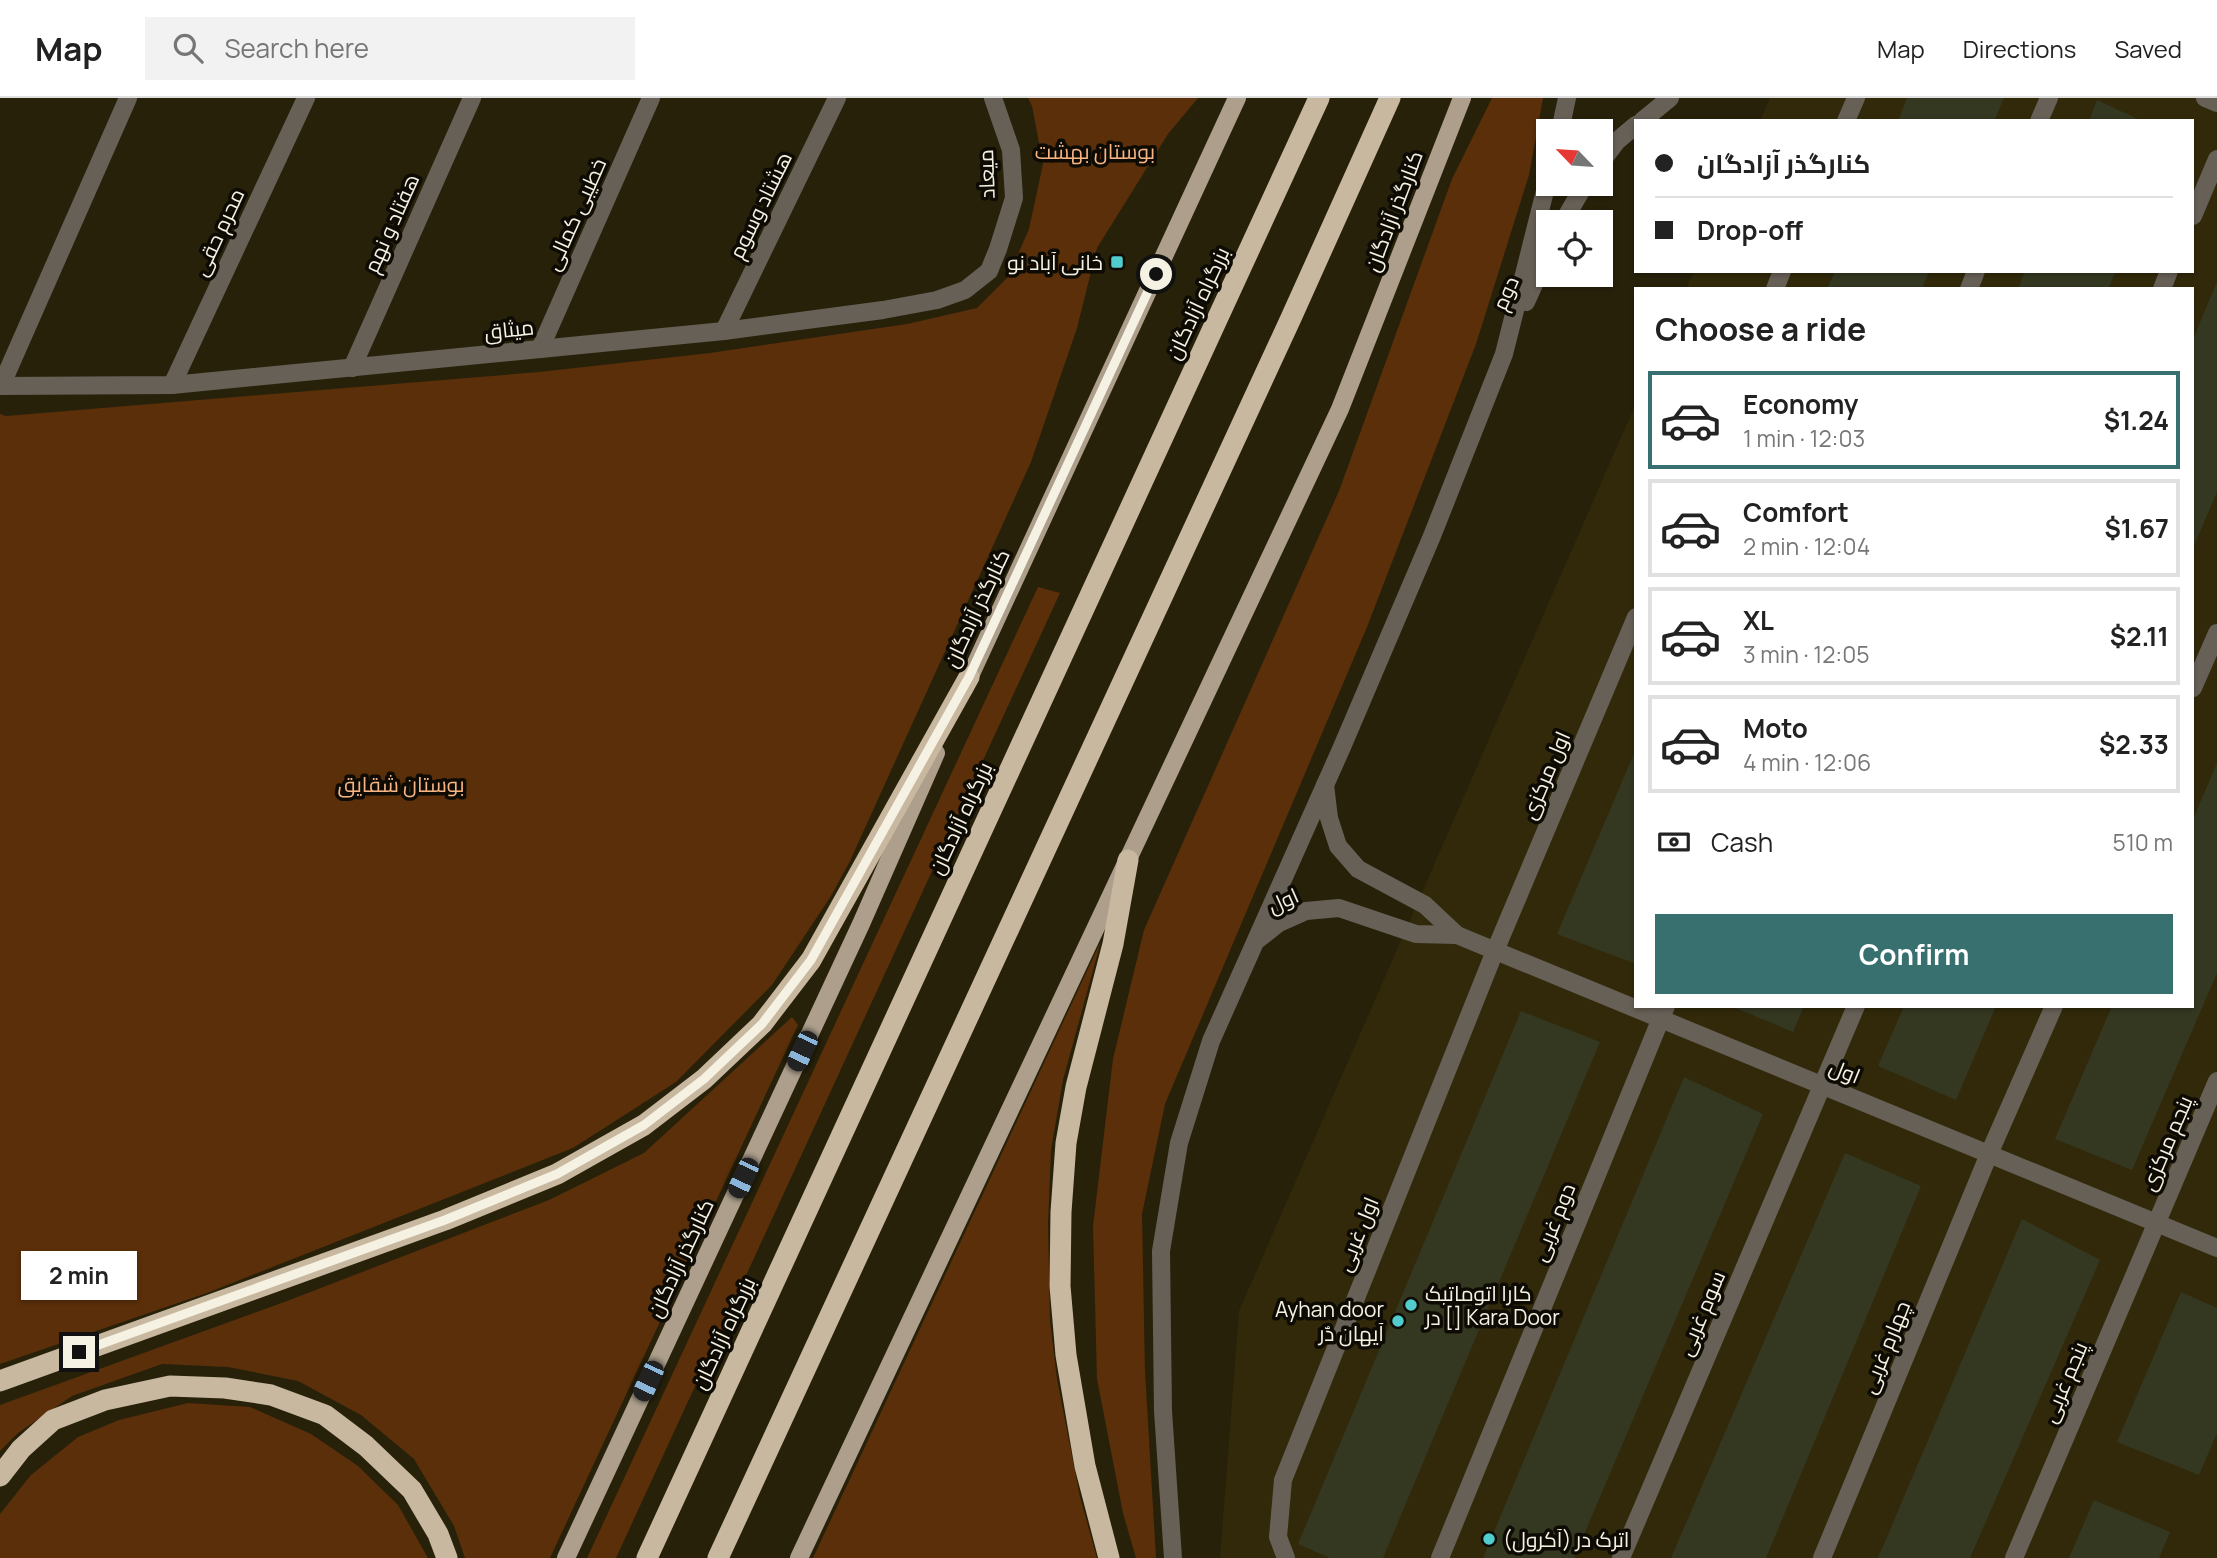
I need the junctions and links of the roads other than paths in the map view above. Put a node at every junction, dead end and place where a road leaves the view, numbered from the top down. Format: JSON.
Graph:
{"nodes":[{"id":1,"x":128,"y":98,"type":"edge"},
{"id":2,"x":306,"y":98,"type":"edge"},
{"id":3,"x":472,"y":98,"type":"edge"},
{"id":4,"x":651,"y":98,"type":"edge"},
{"id":5,"x":837,"y":98,"type":"edge"},
{"id":6,"x":993,"y":98,"type":"edge"},
{"id":7,"x":1237,"y":98,"type":"edge"},
{"id":8,"x":1318,"y":98,"type":"edge"},
{"id":9,"x":1390,"y":98,"type":"edge"},
{"id":10,"x":1462,"y":98,"type":"edge"},
{"id":11,"x":1567,"y":98,"type":"edge"},
{"id":12,"x":1856,"y":98,"type":"edge"},
{"id":13,"x":2049,"y":98,"type":"edge"},
{"id":14,"x":2204,"y":98,"type":"edge"},
{"id":15,"x":1668,"y":100,"type":"edge"},
{"id":16,"x":2217,"y":103,"type":"edge"},
{"id":17,"x":1563,"y":119,"type":"edge"},
{"id":18,"x":1644,"y":119,"type":"edge"},
{"id":19,"x":1847,"y":119,"type":"edge"},
{"id":20,"x":2040,"y":119,"type":"edge"},
{"id":21,"x":1634,"y":127,"type":"edge"},
{"id":22,"x":1614,"y":145,"type":"edge"},
{"id":23,"x":2217,"y":159,"type":"edge"},
{"id":24,"x":1544,"y":196,"type":"edge"},
{"id":25,"x":2194,"y":214,"type":"edge"},
{"id":26,"x":998,"y":248,"type":"joint"},
{"id":27,"x":1536,"y":281,"type":"edge"},
{"id":28,"x":724,"y":331,"type":"junction"},
{"id":29,"x":540,"y":349,"type":"junction"},
{"id":30,"x":1504,"y":354,"type":"junction"},
{"id":31,"x":352,"y":368,"type":"junction"},
{"id":32,"x":172,"y":385,"type":"junction"},
{"id":33,"x":1,"y":386,"type":"edge"},
{"id":34,"x":1634,"y":622,"type":"edge"},
{"id":35,"x":2217,"y":633,"type":"edge"},
{"id":36,"x":969,"y":677,"type":"junction"},
{"id":37,"x":2194,"y":686,"type":"edge"},
{"id":38,"x":1325,"y":785,"type":"junction"},
{"id":39,"x":1128,"y":860,"type":"junction"},
{"id":40,"x":1457,"y":935,"type":"junction"},
{"id":41,"x":1254,"y":943,"type":"junction"},
{"id":42,"x":1495,"y":951,"type":"junction"},
{"id":43,"x":1634,"y":1002,"type":"edge"},
{"id":44,"x":1855,"y":1008,"type":"edge"},
{"id":45,"x":2053,"y":1008,"type":"edge"},
{"id":46,"x":1664,"y":1013,"type":"edge"},
{"id":47,"x":2217,"y":1081,"type":"edge"},
{"id":48,"x":1822,"y":1086,"type":"junction"},
{"id":49,"x":1989,"y":1154,"type":"junction"},
{"id":50,"x":2157,"y":1223,"type":"junction"},
{"id":51,"x":2217,"y":1248,"type":"edge"},
{"id":52,"x":0,"y":1381,"type":"edge"},
{"id":53,"x":0,"y":1476,"type":"edge"},
{"id":54,"x":446,"y":1558,"type":"edge"},
{"id":55,"x":566,"y":1558,"type":"edge"},
{"id":56,"x":647,"y":1558,"type":"edge"},
{"id":57,"x":718,"y":1558,"type":"edge"},
{"id":58,"x":799,"y":1558,"type":"edge"},
{"id":59,"x":1109,"y":1558,"type":"edge"},
{"id":60,"x":1173,"y":1558,"type":"edge"},
{"id":61,"x":1286,"y":1558,"type":"edge"},
{"id":62,"x":1440,"y":1558,"type":"edge"},
{"id":63,"x":1621,"y":1558,"type":"edge"},
{"id":64,"x":1822,"y":1558,"type":"edge"},
{"id":65,"x":2014,"y":1558,"type":"edge"}],
"edges":[{"from":1,"to":33,"type":"street"},
{"from":2,"to":32,"type":"street","name":"محرم حقی"},
{"from":3,"to":31,"type":"street","name":"هفتاد و نهم"},
{"from":4,"to":29,"type":"street","name":"خطیبی کمالی"},
{"from":5,"to":28,"type":"street","name":"هشتاد وسوم"},
{"from":6,"to":26,"type":"street","name":"میعاد"},
{"from":7,"to":36,"type":"main road","name":"کنارگذر آزادگان"},
{"from":8,"to":56,"type":"highway","name":"بزرگراه آزادگان"},
{"from":9,"to":57,"type":"highway"},
{"from":10,"to":39,"type":"main road","name":"کنارگذر آزادگان"},
{"from":11,"to":17,"type":"street"},
{"from":12,"to":19,"type":"street"},
{"from":13,"to":20,"type":"street"},
{"from":14,"to":16,"type":"street"},
{"from":15,"to":18,"type":"street"},
{"from":21,"to":22,"type":"street"},
{"from":23,"to":25,"type":"street"},
{"from":24,"to":30,"type":"street"},
{"from":26,"to":28,"type":"street","name":"میثاق"},
{"from":27,"to":30,"type":"street","name":"دوم"},
{"from":28,"to":29,"type":"street","name":"میثاق"},
{"from":29,"to":31,"type":"street","name":"میثاق"},
{"from":30,"to":38,"type":"street"},
{"from":31,"to":32,"type":"street","name":"میثاق"},
{"from":32,"to":33,"type":"street","name":"میثاق"},
{"from":34,"to":42,"type":"street","name":"اول مرکزی"},
{"from":35,"to":37,"type":"street"},
{"from":36,"to":52,"type":"highway"},
{"from":36,"to":55,"type":"main road","name":"کنارگذر آزادگان"},
{"from":38,"to":40,"type":"street","name":"اول"},
{"from":38,"to":41,"type":"street"},
{"from":39,"to":58,"type":"main road","name":"کنارگذر آزادگان"},
{"from":39,"to":59,"type":"highway"},
{"from":40,"to":41,"type":"street","name":"اول"},
{"from":40,"to":42,"type":"street","name":"اول"},
{"from":41,"to":60,"type":"street"},
{"from":42,"to":43,"type":"street","name":"اول"},
{"from":42,"to":61,"type":"street","name":"اول غربی"},
{"from":44,"to":48,"type":"street","name":"سوم غربی"},
{"from":45,"to":49,"type":"street","name":"چهارم غربی"},
{"from":46,"to":48,"type":"street","name":"اول"},
{"from":46,"to":62,"type":"street","name":"دوم غربی"},
{"from":47,"to":50,"type":"street","name":"پنجم مرکزی"},
{"from":48,"to":49,"type":"street","name":"اول"},
{"from":48,"to":63,"type":"street","name":"سوم غربی"},
{"from":49,"to":50,"type":"street","name":"اول"},
{"from":49,"to":64,"type":"street","name":"چهارم غربی"},
{"from":50,"to":51,"type":"street","name":"اول"},
{"from":50,"to":65,"type":"street","name":"پنجم غربی"},
{"from":53,"to":54,"type":"highway"}]}
